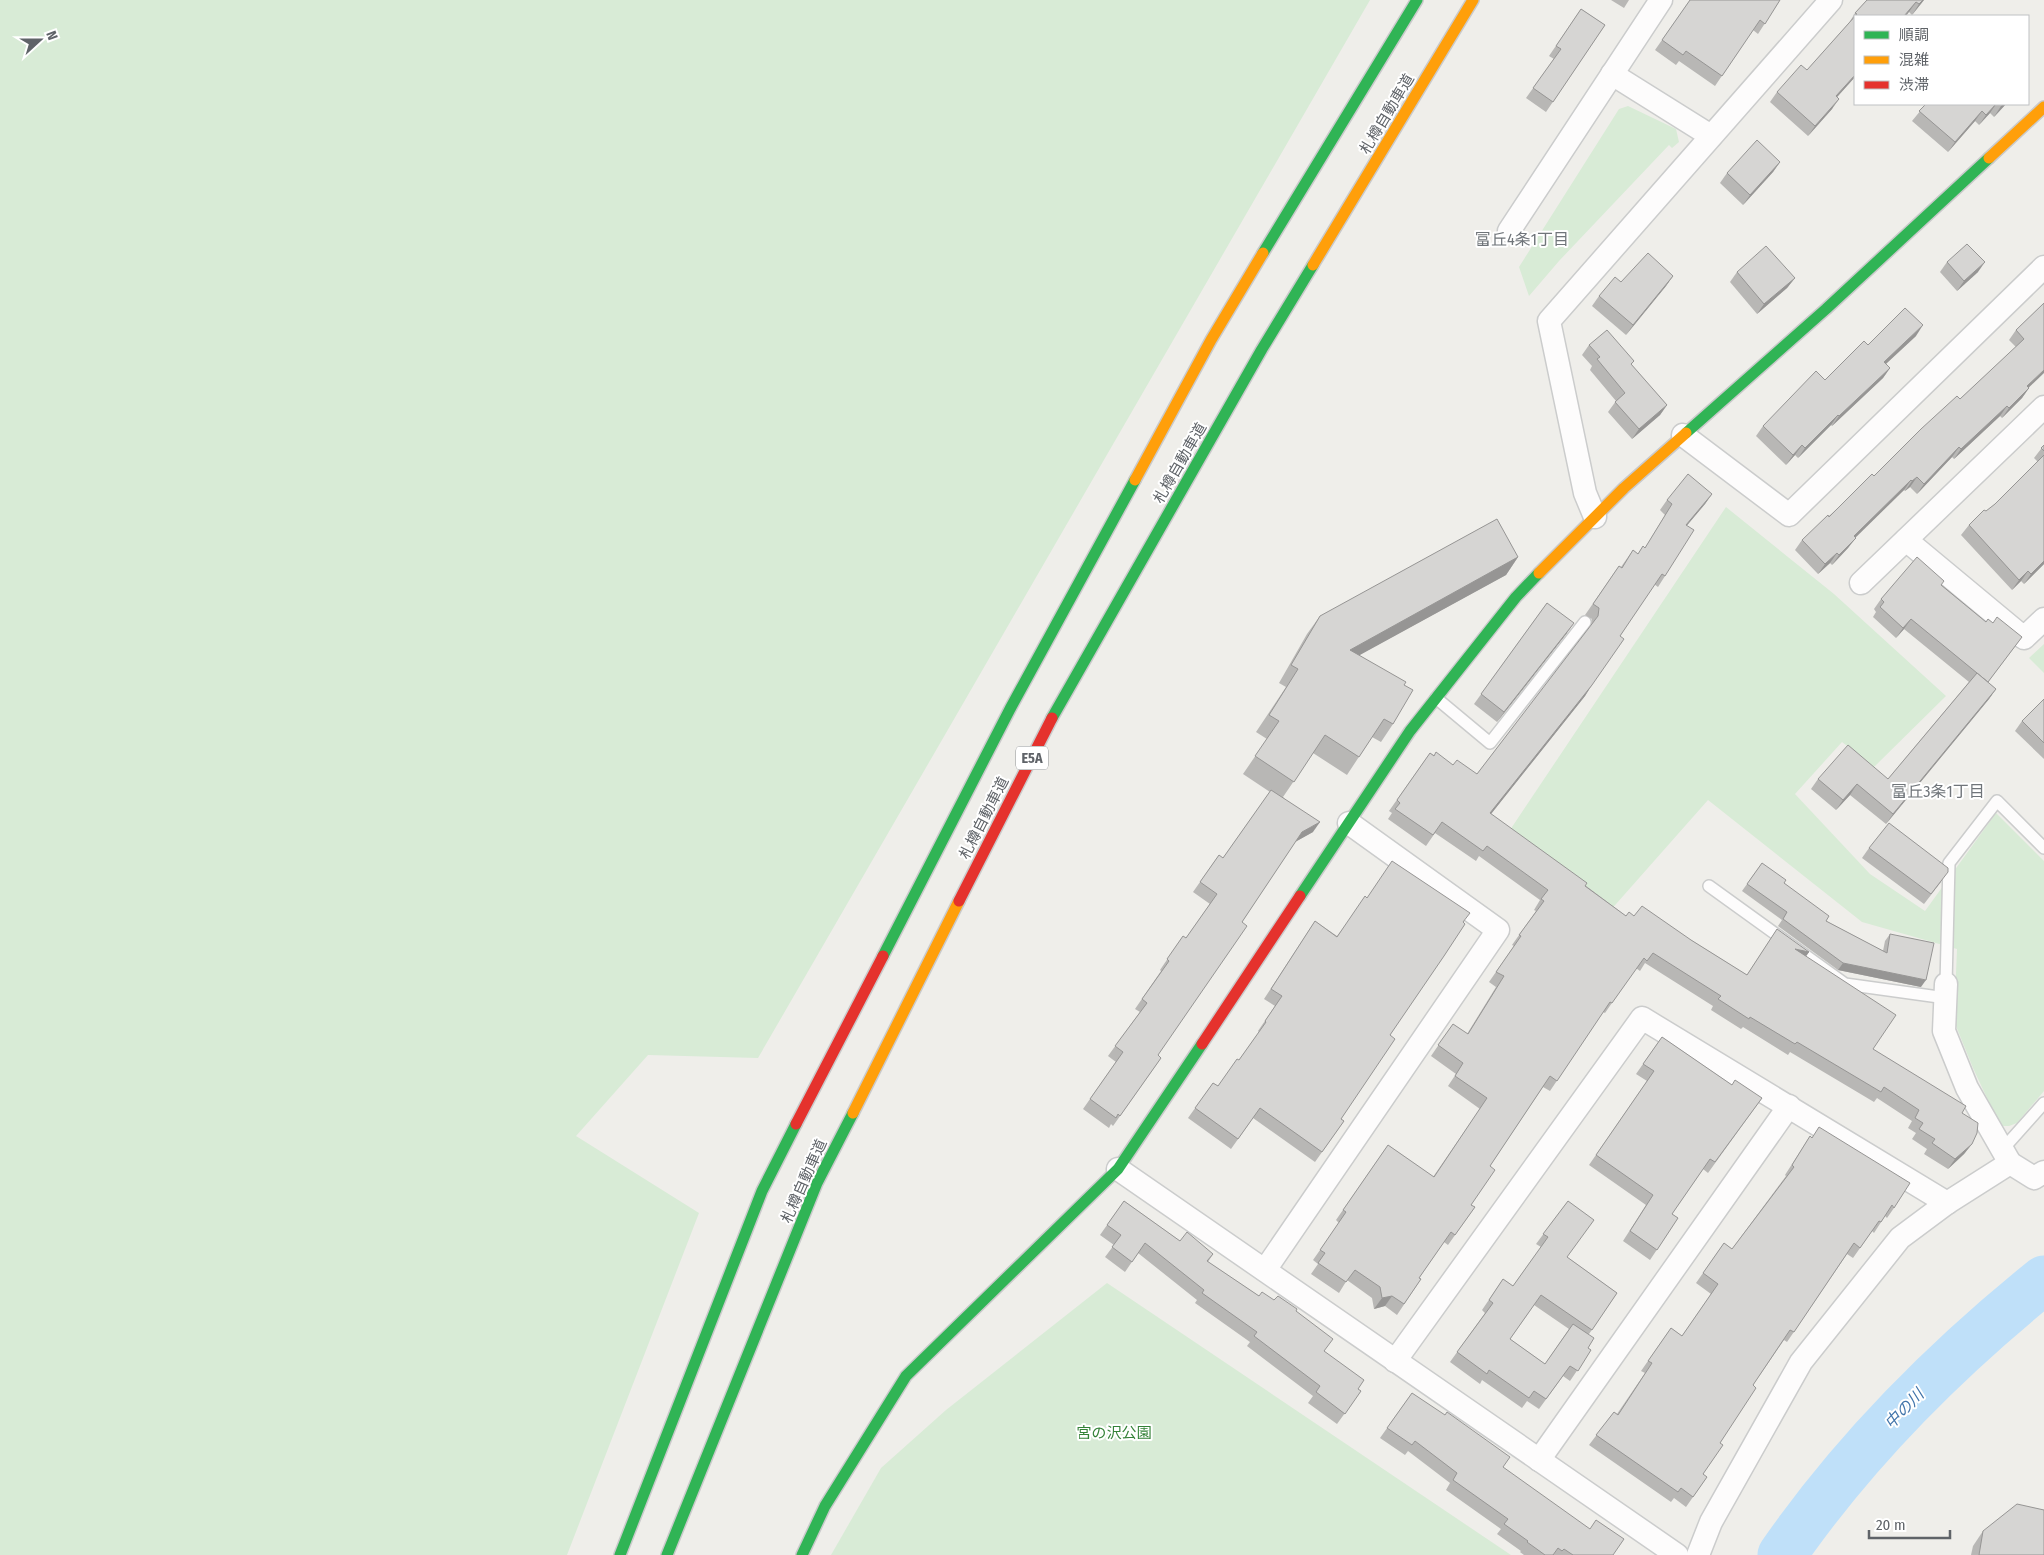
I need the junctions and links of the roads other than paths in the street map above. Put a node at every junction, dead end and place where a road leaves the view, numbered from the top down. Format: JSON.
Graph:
{"nodes":[{"id":1,"x":1417,"y":0,"type":"edge"},
{"id":2,"x":1473,"y":0,"type":"edge"},
{"id":3,"x":1661,"y":0,"type":"edge"},
{"id":4,"x":1830,"y":0,"type":"edge"},
{"id":5,"x":1612,"y":74,"type":"junction"},
{"id":6,"x":2044,"y":107,"type":"edge"},
{"id":7,"x":1711,"y":136,"type":"junction"},
{"id":8,"x":1509,"y":231,"type":"dead end"},
{"id":9,"x":2044,"y":267,"type":"edge"},
{"id":10,"x":2044,"y":407,"type":"edge"},
{"id":11,"x":1683,"y":435,"type":"junction"},
{"id":12,"x":1595,"y":517,"type":"junction"},
{"id":13,"x":1906,"y":540,"type":"junction"},
{"id":14,"x":1861,"y":583,"type":"dead end"},
{"id":15,"x":2044,"y":619,"type":"edge"},
{"id":16,"x":1585,"y":622,"type":"dead end"},
{"id":17,"x":1436,"y":698,"type":"junction"},
{"id":18,"x":1349,"y":823,"type":"junction"},
{"id":19,"x":2044,"y":848,"type":"edge"},
{"id":20,"x":1709,"y":886,"type":"dead end"},
{"id":21,"x":1946,"y":991,"type":"junction"},
{"id":22,"x":2044,"y":1103,"type":"edge"},
{"id":23,"x":1788,"y":1106,"type":"junction"},
{"id":24,"x":2006,"y":1157,"type":"junction"},
{"id":25,"x":1118,"y":1169,"type":"junction"},
{"id":26,"x":2044,"y":1172,"type":"edge"},
{"id":27,"x":1947,"y":1204,"type":"junction"},
{"id":28,"x":1266,"y":1270,"type":"junction"},
{"id":29,"x":1395,"y":1361,"type":"junction"},
{"id":30,"x":1539,"y":1460,"type":"junction"},
{"id":31,"x":620,"y":1555,"type":"edge"},
{"id":32,"x":667,"y":1555,"type":"edge"},
{"id":33,"x":802,"y":1555,"type":"edge"},
{"id":34,"x":1677,"y":1555,"type":"edge"},
{"id":35,"x":1698,"y":1555,"type":"edge"}],
"edges":[{"from":1,"to":31,"type":"main road","name":"札樽自動車道","number":"E5A"},
{"from":2,"to":32,"type":"main road","name":"札樽自動車道","number":"E5A"},
{"from":3,"to":5,"type":"street"},
{"from":4,"to":7,"type":"street"},
{"from":5,"to":7,"type":"street"},
{"from":5,"to":8,"type":"street"},
{"from":6,"to":11,"type":"main road"},
{"from":7,"to":12,"type":"street"},
{"from":9,"to":11,"type":"street"},
{"from":10,"to":13,"type":"street"},
{"from":11,"to":12,"type":"main road"},
{"from":12,"to":17,"type":"main road"},
{"from":13,"to":14,"type":"street"},
{"from":13,"to":15,"type":"street"},
{"from":16,"to":17,"type":"lane"},
{"from":17,"to":18,"type":"main road"},
{"from":18,"to":25,"type":"main road"},
{"from":18,"to":28,"type":"street"},
{"from":19,"to":21,"type":"lane"},
{"from":20,"to":21,"type":"lane"},
{"from":21,"to":24,"type":"street"},
{"from":22,"to":24,"type":"lane"},
{"from":23,"to":27,"type":"street"},
{"from":23,"to":29,"type":"street"},
{"from":23,"to":30,"type":"street"},
{"from":24,"to":26,"type":"street"},
{"from":24,"to":27,"type":"street"},
{"from":25,"to":28,"type":"street"},
{"from":25,"to":33,"type":"main road"},
{"from":27,"to":35,"type":"street"},
{"from":28,"to":29,"type":"street"},
{"from":29,"to":30,"type":"street"},
{"from":30,"to":34,"type":"street"}]}
